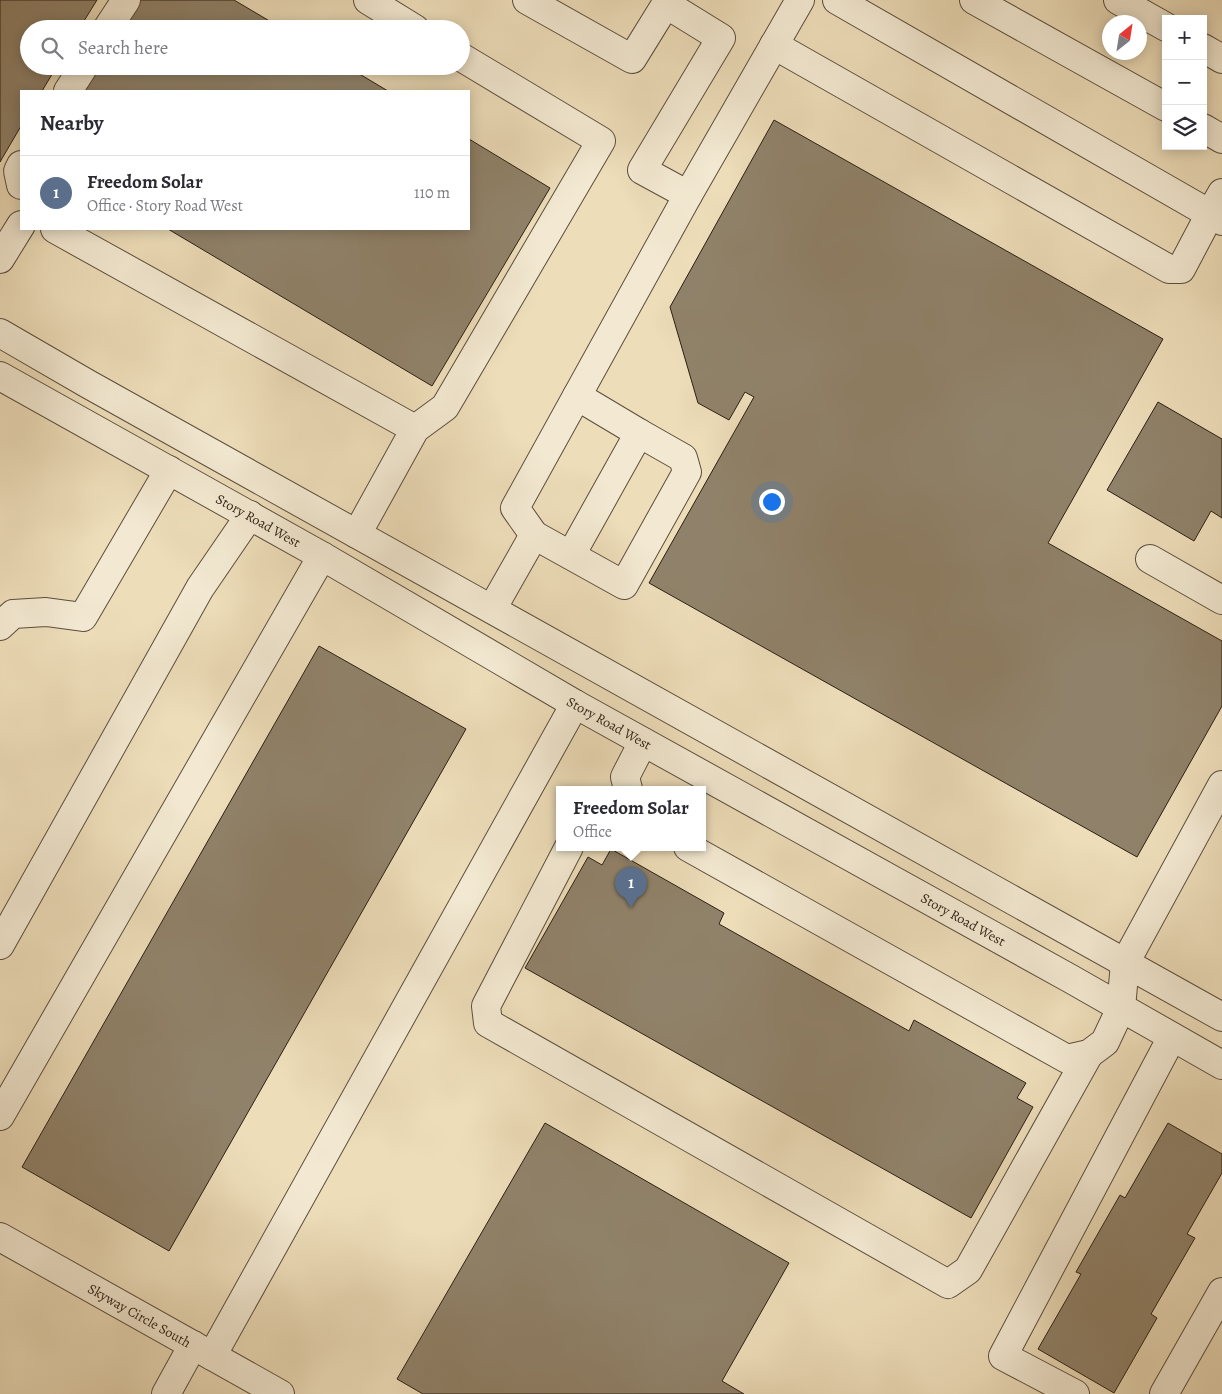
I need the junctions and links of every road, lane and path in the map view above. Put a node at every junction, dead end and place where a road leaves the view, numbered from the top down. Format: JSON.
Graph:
{"nodes":[{"id":1,"x":126,"y":0,"type":"edge"},
{"id":2,"x":368,"y":0,"type":"edge"},
{"id":3,"x":527,"y":0,"type":"edge"},
{"id":4,"x":800,"y":0,"type":"edge"},
{"id":5,"x":837,"y":0,"type":"edge"},
{"id":6,"x":974,"y":0,"type":"edge"},
{"id":7,"x":1118,"y":0,"type":"edge"},
{"id":8,"x":667,"y":2,"type":"edge"},
{"id":9,"x":114,"y":20,"type":"edge"},
{"id":10,"x":400,"y":20,"type":"edge"},
{"id":11,"x":1162,"y":25,"type":"edge"},
{"id":12,"x":774,"y":45,"type":"junction"},
{"id":13,"x":1207,"y":50,"type":"edge"},
{"id":14,"x":1222,"y":59,"type":"edge"},
{"id":15,"x":470,"y":62,"type":"edge"},
{"id":16,"x":78,"y":75,"type":"edge"},
{"id":17,"x":69,"y":90,"type":"edge"},
{"id":18,"x":1162,"y":105,"type":"edge"},
{"id":19,"x":1207,"y":130,"type":"edge"},
{"id":20,"x":1222,"y":139,"type":"edge"},
{"id":21,"x":20,"y":168,"type":"edge"},
{"id":22,"x":20,"y":181,"type":"edge"},
{"id":23,"x":688,"y":195,"type":"junction"},
{"id":24,"x":1218,"y":209,"type":"edge"},
{"id":25,"x":20,"y":227,"type":"edge"},
{"id":26,"x":57,"y":230,"type":"edge"},
{"id":27,"x":0,"y":259,"type":"edge"},
{"id":28,"x":0,"y":333,"type":"edge"},
{"id":29,"x":0,"y":376,"type":"edge"},
{"id":30,"x":577,"y":396,"type":"junction"},
{"id":31,"x":415,"y":430,"type":"junction"},
{"id":32,"x":639,"y":433,"type":"junction"},
{"id":33,"x":168,"y":470,"type":"junction"},
{"id":34,"x":250,"y":516,"type":"junction"},
{"id":35,"x":357,"y":534,"type":"junction"},
{"id":36,"x":534,"y":535,"type":"junction"},
{"id":37,"x":322,"y":556,"type":"junction"},
{"id":38,"x":571,"y":556,"type":"junction"},
{"id":39,"x":1150,"y":559,"type":"dead end"},
{"id":40,"x":1222,"y":600,"type":"edge"},
{"id":41,"x":492,"y":608,"type":"junction"},
{"id":42,"x":0,"y":626,"type":"edge"},
{"id":43,"x":575,"y":704,"type":"junction"},
{"id":44,"x":643,"y":742,"type":"junction"},
{"id":45,"x":622,"y":785,"type":"edge"},
{"id":46,"x":1222,"y":785,"type":"edge"},
{"id":47,"x":567,"y":851,"type":"edge"},
{"id":48,"x":695,"y":851,"type":"edge"},
{"id":49,"x":0,"y":946,"type":"edge"},
{"id":50,"x":1125,"y":964,"type":"junction"},
{"id":51,"x":1122,"y":1008,"type":"junction"},
{"id":52,"x":1222,"y":1017,"type":"edge"},
{"id":53,"x":1172,"y":1037,"type":"junction"},
{"id":54,"x":1089,"y":1054,"type":"junction"},
{"id":55,"x":1222,"y":1065,"type":"edge"},
{"id":56,"x":0,"y":1116,"type":"edge"},
{"id":57,"x":0,"y":1237,"type":"edge"},
{"id":58,"x":1222,"y":1292,"type":"edge"},
{"id":59,"x":202,"y":1350,"type":"junction"},
{"id":60,"x":166,"y":1394,"type":"edge"},
{"id":61,"x":280,"y":1394,"type":"edge"},
{"id":62,"x":1075,"y":1394,"type":"edge"},
{"id":63,"x":1164,"y":1394,"type":"edge"}],
"edges":[{"from":1,"to":9,"type":"street"},
{"from":2,"to":10,"type":"street"},
{"from":3,"to":8,"type":"street"},
{"from":4,"to":12,"type":"street"},
{"from":5,"to":24,"type":"street"},
{"from":6,"to":18,"type":"street"},
{"from":7,"to":11,"type":"street"},
{"from":8,"to":23,"type":"street"},
{"from":12,"to":23,"type":"street"},
{"from":12,"to":24,"type":"street"},
{"from":13,"to":14,"type":"street"},
{"from":15,"to":31,"type":"street"},
{"from":16,"to":17,"type":"street"},
{"from":19,"to":20,"type":"street"},
{"from":21,"to":22,"type":"street"},
{"from":23,"to":30,"type":"street"},
{"from":25,"to":27,"type":"street"},
{"from":26,"to":31,"type":"street"},
{"from":28,"to":35,"type":"street"},
{"from":29,"to":33,"type":"street","name":"Story Road West"},
{"from":30,"to":32,"type":"street"},
{"from":30,"to":36,"type":"street"},
{"from":31,"to":35,"type":"street"},
{"from":32,"to":38,"type":"street"},
{"from":32,"to":38,"type":"street"},
{"from":33,"to":34,"type":"street","name":"Story Road West"},
{"from":33,"to":42,"type":"street"},
{"from":34,"to":37,"type":"street","name":"Story Road West"},
{"from":34,"to":49,"type":"street"},
{"from":35,"to":41,"type":"street"},
{"from":36,"to":38,"type":"street"},
{"from":36,"to":41,"type":"street"},
{"from":37,"to":43,"type":"street","name":"Story Road West"},
{"from":37,"to":56,"type":"street"},
{"from":39,"to":40,"type":"street"},
{"from":41,"to":50,"type":"street"},
{"from":43,"to":44,"type":"street","name":"Story Road West"},
{"from":43,"to":59,"type":"street"},
{"from":44,"to":45,"type":"street"},
{"from":44,"to":51,"type":"street","name":"Story Road West"},
{"from":46,"to":50,"type":"street"},
{"from":47,"to":54,"type":"street"},
{"from":48,"to":54,"type":"street"},
{"from":50,"to":51,"type":"street"},
{"from":50,"to":52,"type":"street"},
{"from":51,"to":53,"type":"street","name":"Story Road West"},
{"from":51,"to":54,"type":"street"},
{"from":53,"to":55,"type":"street","name":"Story Road West"},
{"from":53,"to":62,"type":"street"},
{"from":57,"to":59,"type":"street","name":"Skyway Circle South"},
{"from":58,"to":63,"type":"street"},
{"from":59,"to":60,"type":"street"},
{"from":59,"to":61,"type":"street","name":"Skyway Circle South"}]}
